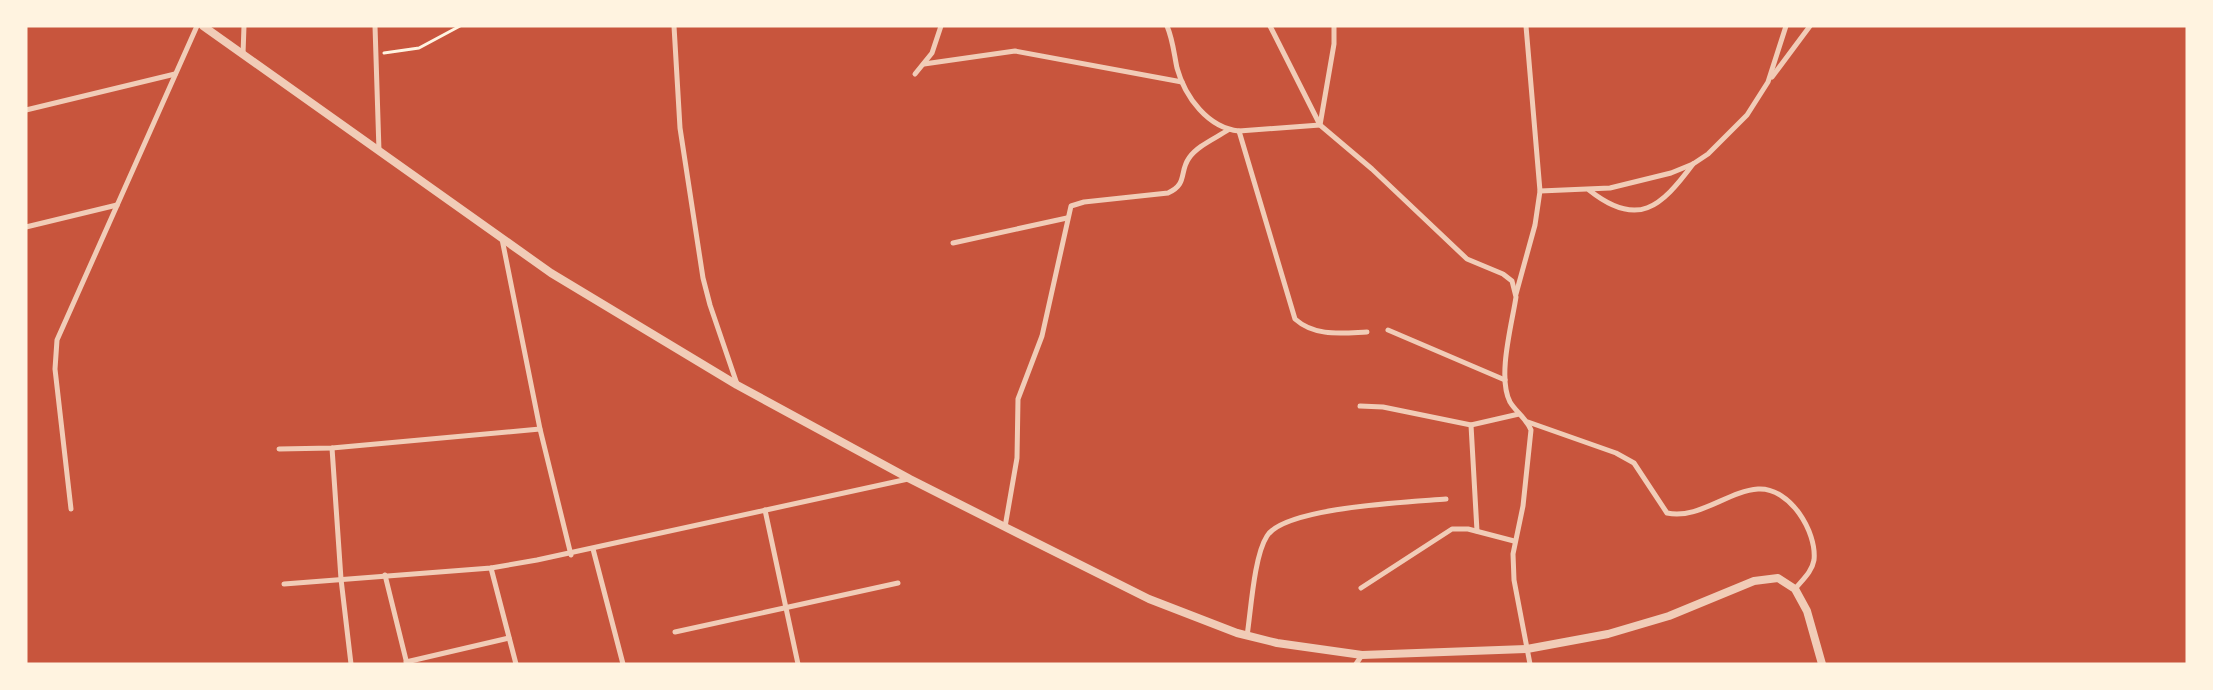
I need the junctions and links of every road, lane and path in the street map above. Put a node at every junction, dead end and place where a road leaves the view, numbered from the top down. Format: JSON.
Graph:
{"nodes":[{"id":1,"x":197,"y":26,"type":"edge"},
{"id":2,"x":203,"y":26,"type":"edge"},
{"id":3,"x":244,"y":26,"type":"edge"},
{"id":4,"x":375,"y":26,"type":"edge"},
{"id":5,"x":460,"y":26,"type":"edge"},
{"id":6,"x":674,"y":26,"type":"edge"},
{"id":7,"x":941,"y":26,"type":"edge"},
{"id":8,"x":1167,"y":26,"type":"edge"},
{"id":9,"x":1270,"y":26,"type":"edge"},
{"id":10,"x":1334,"y":26,"type":"edge"},
{"id":11,"x":1526,"y":26,"type":"edge"},
{"id":12,"x":1786,"y":26,"type":"edge"},
{"id":13,"x":1810,"y":26,"type":"edge"},
{"id":14,"x":376,"y":54,"type":"junction"},
{"id":15,"x":243,"y":55,"type":"junction"},
{"id":16,"x":924,"y":64,"type":"junction"},
{"id":17,"x":175,"y":74,"type":"junction"},
{"id":18,"x":915,"y":74,"type":"dead end"},
{"id":19,"x":1182,"y":82,"type":"junction"},
{"id":20,"x":1768,"y":82,"type":"junction"},
{"id":21,"x":26,"y":110,"type":"edge"},
{"id":22,"x":1320,"y":125,"type":"junction"},
{"id":23,"x":1228,"y":130,"type":"junction"},
{"id":24,"x":1239,"y":132,"type":"junction"},
{"id":25,"x":379,"y":151,"type":"junction"},
{"id":26,"x":1693,"y":164,"type":"junction"},
{"id":27,"x":1589,"y":190,"type":"junction"},
{"id":28,"x":1540,"y":191,"type":"junction"},
{"id":29,"x":117,"y":206,"type":"junction"},
{"id":30,"x":1067,"y":218,"type":"junction"},
{"id":31,"x":26,"y":227,"type":"edge"},
{"id":32,"x":502,"y":239,"type":"junction"},
{"id":33,"x":953,"y":243,"type":"dead end"},
{"id":34,"x":1516,"y":297,"type":"junction"},
{"id":35,"x":1388,"y":330,"type":"dead end"},
{"id":36,"x":1367,"y":332,"type":"dead end"},
{"id":37,"x":1505,"y":380,"type":"junction"},
{"id":38,"x":737,"y":385,"type":"junction"},
{"id":39,"x":1360,"y":406,"type":"dead end"},
{"id":40,"x":1519,"y":414,"type":"junction"},
{"id":41,"x":1528,"y":422,"type":"junction"},
{"id":42,"x":1471,"y":425,"type":"junction"},
{"id":43,"x":540,"y":429,"type":"junction"},
{"id":44,"x":332,"y":448,"type":"junction"},
{"id":45,"x":279,"y":449,"type":"dead end"},
{"id":46,"x":910,"y":478,"type":"junction"},
{"id":47,"x":1446,"y":499,"type":"dead end"},
{"id":48,"x":71,"y":510,"type":"dead end"},
{"id":49,"x":765,"y":510,"type":"junction"},
{"id":50,"x":1005,"y":527,"type":"junction"},
{"id":51,"x":1476,"y":531,"type":"junction"},
{"id":52,"x":1514,"y":541,"type":"junction"},
{"id":53,"x":593,"y":549,"type":"junction"},
{"id":54,"x":571,"y":555,"type":"junction"},
{"id":55,"x":491,"y":568,"type":"junction"},
{"id":56,"x":385,"y":575,"type":"junction"},
{"id":57,"x":341,"y":579,"type":"junction"},
{"id":58,"x":898,"y":583,"type":"dead end"},
{"id":59,"x":284,"y":584,"type":"dead end"},
{"id":60,"x":1361,"y":588,"type":"dead end"},
{"id":61,"x":1795,"y":589,"type":"junction"},
{"id":62,"x":786,"y":608,"type":"junction"},
{"id":63,"x":675,"y":632,"type":"dead end"},
{"id":64,"x":1247,"y":636,"type":"junction"},
{"id":65,"x":509,"y":638,"type":"junction"},
{"id":66,"x":1527,"y":649,"type":"junction"},
{"id":67,"x":1362,"y":655,"type":"junction"},
{"id":68,"x":406,"y":663,"type":"edge"},
{"id":69,"x":352,"y":664,"type":"edge"},
{"id":70,"x":516,"y":664,"type":"edge"},
{"id":71,"x":623,"y":664,"type":"edge"},
{"id":72,"x":798,"y":664,"type":"edge"},
{"id":73,"x":1356,"y":664,"type":"edge"},
{"id":74,"x":1530,"y":664,"type":"edge"},
{"id":75,"x":1822,"y":664,"type":"edge"}],
"edges":[{"from":1,"to":17,"type":"street"},
{"from":2,"to":15,"type":"street"},
{"from":3,"to":15,"type":"street"},
{"from":4,"to":14,"type":"street"},
{"from":5,"to":14,"type":"path"},
{"from":6,"to":38,"type":"street"},
{"from":7,"to":16,"type":"street"},
{"from":8,"to":19,"type":"street"},
{"from":9,"to":22,"type":"street"},
{"from":10,"to":22,"type":"street"},
{"from":11,"to":28,"type":"street"},
{"from":12,"to":20,"type":"street"},
{"from":13,"to":20,"type":"street"},
{"from":14,"to":25,"type":"street"},
{"from":15,"to":25,"type":"street"},
{"from":16,"to":18,"type":"street"},
{"from":16,"to":19,"type":"street"},
{"from":17,"to":21,"type":"street"},
{"from":17,"to":29,"type":"street"},
{"from":19,"to":23,"type":"street"},
{"from":20,"to":26,"type":"street"},
{"from":22,"to":24,"type":"street"},
{"from":22,"to":34,"type":"street"},
{"from":23,"to":24,"type":"street"},
{"from":23,"to":30,"type":"street"},
{"from":24,"to":36,"type":"street"},
{"from":25,"to":32,"type":"street"},
{"from":26,"to":27,"type":"street"},
{"from":26,"to":27,"type":"street"},
{"from":27,"to":28,"type":"street"},
{"from":28,"to":34,"type":"street"},
{"from":29,"to":31,"type":"street"},
{"from":29,"to":48,"type":"street"},
{"from":30,"to":33,"type":"street"},
{"from":30,"to":50,"type":"street"},
{"from":32,"to":38,"type":"street"},
{"from":32,"to":43,"type":"street"},
{"from":34,"to":37,"type":"street"},
{"from":35,"to":37,"type":"street"},
{"from":37,"to":40,"type":"street"},
{"from":38,"to":46,"type":"street"},
{"from":39,"to":42,"type":"street"},
{"from":40,"to":41,"type":"street"},
{"from":40,"to":42,"type":"street"},
{"from":41,"to":52,"type":"street"},
{"from":41,"to":61,"type":"street"},
{"from":42,"to":51,"type":"street"},
{"from":43,"to":44,"type":"street"},
{"from":43,"to":54,"type":"street"},
{"from":44,"to":45,"type":"street"},
{"from":44,"to":57,"type":"street"},
{"from":46,"to":49,"type":"street"},
{"from":46,"to":50,"type":"street"},
{"from":47,"to":64,"type":"street"},
{"from":49,"to":53,"type":"street"},
{"from":49,"to":62,"type":"street"},
{"from":50,"to":64,"type":"street"},
{"from":51,"to":52,"type":"street"},
{"from":51,"to":60,"type":"street"},
{"from":52,"to":66,"type":"street"},
{"from":53,"to":54,"type":"street"},
{"from":53,"to":71,"type":"street"},
{"from":54,"to":55,"type":"street"},
{"from":55,"to":56,"type":"street"},
{"from":55,"to":65,"type":"street"},
{"from":56,"to":57,"type":"street"},
{"from":56,"to":68,"type":"street"},
{"from":57,"to":59,"type":"street"},
{"from":57,"to":69,"type":"street"},
{"from":58,"to":62,"type":"street"},
{"from":61,"to":66,"type":"street"},
{"from":61,"to":75,"type":"street"},
{"from":62,"to":63,"type":"street"},
{"from":62,"to":72,"type":"street"},
{"from":64,"to":67,"type":"street"},
{"from":65,"to":68,"type":"street"},
{"from":65,"to":70,"type":"street"},
{"from":66,"to":67,"type":"street"},
{"from":66,"to":74,"type":"street"},
{"from":67,"to":73,"type":"street"}]}
